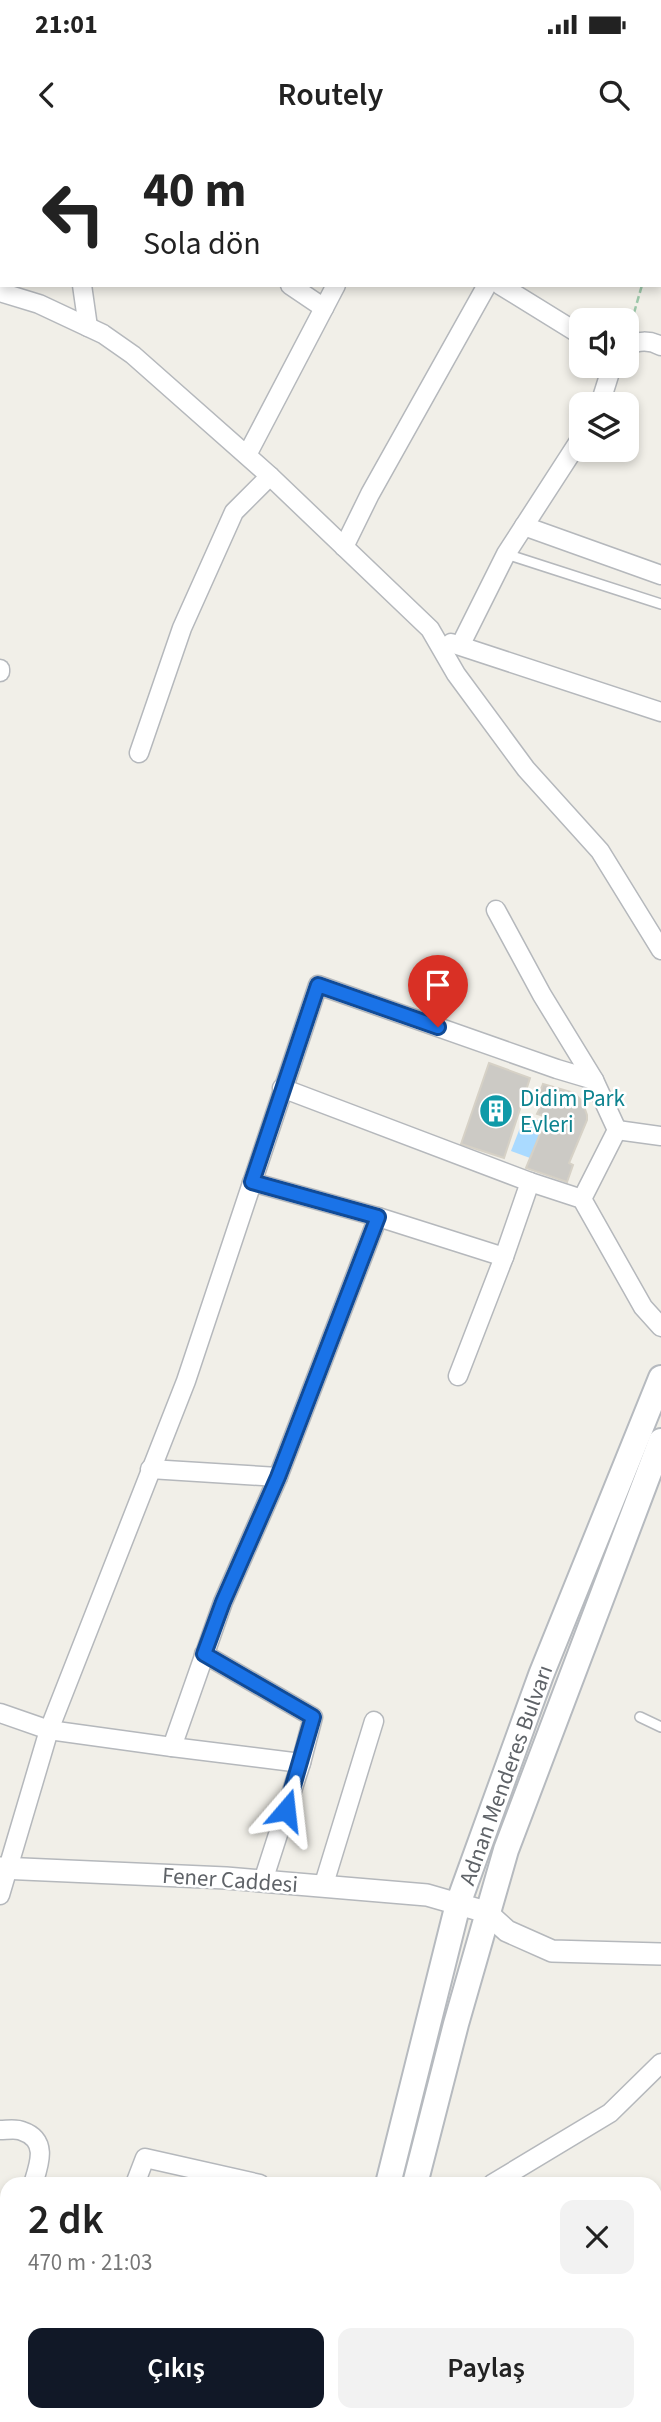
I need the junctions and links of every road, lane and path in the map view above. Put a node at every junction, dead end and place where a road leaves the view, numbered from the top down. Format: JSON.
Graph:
{"nodes":[{"id":1,"x":82,"y":287,"type":"edge"},
{"id":2,"x":293,"y":287,"type":"edge"},
{"id":3,"x":335,"y":287,"type":"edge"},
{"id":4,"x":486,"y":287,"type":"edge"},
{"id":5,"x":503,"y":287,"type":"edge"},
{"id":6,"x":641,"y":287,"type":"edge"},
{"id":7,"x":6,"y":291,"type":"edge"},
{"id":8,"x":324,"y":308,"type":"junction"},
{"id":9,"x":635,"y":308,"type":"edge"},
{"id":10,"x":88,"y":327,"type":"junction"},
{"id":11,"x":569,"y":328,"type":"edge"},
{"id":12,"x":639,"y":342,"type":"edge"},
{"id":13,"x":661,"y":346,"type":"edge"},
{"id":14,"x":247,"y":455,"type":"junction"},
{"id":15,"x":569,"y":457,"type":"edge"},
{"id":16,"x":270,"y":476,"type":"junction"},
{"id":17,"x":524,"y":526,"type":"junction"},
{"id":18,"x":344,"y":547,"type":"junction"},
{"id":19,"x":506,"y":554,"type":"junction"},
{"id":20,"x":661,"y":575,"type":"edge"},
{"id":21,"x":661,"y":604,"type":"edge"},
{"id":22,"x":437,"y":640,"type":"junction"},
{"id":23,"x":461,"y":644,"type":"junction"},
{"id":24,"x":661,"y":712,"type":"edge"},
{"id":25,"x":139,"y":753,"type":"dead end"},
{"id":26,"x":496,"y":909,"type":"dead end"},
{"id":27,"x":661,"y":950,"type":"edge"},
{"id":28,"x":594,"y":1080,"type":"junction"},
{"id":29,"x":282,"y":1088,"type":"junction"},
{"id":30,"x":617,"y":1130,"type":"junction"},
{"id":31,"x":661,"y":1136,"type":"edge"},
{"id":32,"x":252,"y":1182,"type":"junction"},
{"id":33,"x":530,"y":1182,"type":"junction"},
{"id":34,"x":582,"y":1199,"type":"junction"},
{"id":35,"x":378,"y":1217,"type":"junction"},
{"id":36,"x":504,"y":1257,"type":"junction"},
{"id":37,"x":661,"y":1327,"type":"edge"},
{"id":38,"x":458,"y":1376,"type":"dead end"},
{"id":39,"x":661,"y":1378,"type":"edge"},
{"id":40,"x":661,"y":1441,"type":"edge"},
{"id":41,"x":150,"y":1469,"type":"junction"},
{"id":42,"x":278,"y":1477,"type":"junction"},
{"id":43,"x":204,"y":1654,"type":"junction"},
{"id":44,"x":0,"y":1713,"type":"edge"},
{"id":45,"x":640,"y":1717,"type":"dead end"},
{"id":46,"x":374,"y":1721,"type":"dead end"},
{"id":47,"x":661,"y":1727,"type":"edge"},
{"id":48,"x":49,"y":1730,"type":"junction"},
{"id":49,"x":172,"y":1747,"type":"junction"},
{"id":50,"x":301,"y":1763,"type":"junction"},
{"id":51,"x":4,"y":1867,"type":"edge"},
{"id":52,"x":263,"y":1881,"type":"junction"},
{"id":53,"x":323,"y":1887,"type":"junction"},
{"id":54,"x":0,"y":1895,"type":"edge"},
{"id":55,"x":458,"y":1904,"type":"junction"},
{"id":56,"x":486,"y":1912,"type":"junction"},
{"id":57,"x":661,"y":1954,"type":"edge"},
{"id":58,"x":661,"y":2063,"type":"edge"},
{"id":59,"x":0,"y":2130,"type":"edge"},
{"id":60,"x":35,"y":2177,"type":"edge"},
{"id":61,"x":138,"y":2177,"type":"edge"},
{"id":62,"x":229,"y":2177,"type":"edge"},
{"id":63,"x":390,"y":2177,"type":"edge"},
{"id":64,"x":417,"y":2177,"type":"edge"},
{"id":65,"x":504,"y":2177,"type":"edge"}],
"edges":[{"from":1,"to":10,"type":"street"},
{"from":2,"to":8,"type":"street"},
{"from":3,"to":8,"type":"street"},
{"from":4,"to":18,"type":"street"},
{"from":5,"to":11,"type":"street"},
{"from":6,"to":9,"type":"path"},
{"from":7,"to":10,"type":"street"},
{"from":8,"to":14,"type":"street"},
{"from":10,"to":14,"type":"street"},
{"from":12,"to":13,"type":"street"},
{"from":14,"to":16,"type":"street"},
{"from":15,"to":17,"type":"street"},
{"from":16,"to":18,"type":"street"},
{"from":16,"to":25,"type":"street"},
{"from":17,"to":19,"type":"street"},
{"from":17,"to":20,"type":"street"},
{"from":18,"to":22,"type":"street"},
{"from":19,"to":21,"type":"lane"},
{"from":19,"to":23,"type":"street"},
{"from":22,"to":23,"type":"street"},
{"from":22,"to":27,"type":"street"},
{"from":23,"to":24,"type":"street"},
{"from":26,"to":28,"type":"street"},
{"from":28,"to":29,"type":"street"},
{"from":28,"to":30,"type":"street"},
{"from":29,"to":32,"type":"street"},
{"from":29,"to":33,"type":"street"},
{"from":30,"to":31,"type":"street"},
{"from":30,"to":34,"type":"street"},
{"from":32,"to":35,"type":"street"},
{"from":32,"to":41,"type":"street"},
{"from":33,"to":34,"type":"street"},
{"from":33,"to":36,"type":"street"},
{"from":34,"to":37,"type":"street"},
{"from":35,"to":36,"type":"street"},
{"from":35,"to":42,"type":"street"},
{"from":36,"to":38,"type":"street"},
{"from":39,"to":55,"type":"main road","name":"Adnan Menderes Bulvarı"},
{"from":40,"to":56,"type":"main road","name":"Adnan Menderes Bulvarı"},
{"from":41,"to":42,"type":"street"},
{"from":41,"to":48,"type":"street"},
{"from":42,"to":43,"type":"street"},
{"from":43,"to":49,"type":"street"},
{"from":43,"to":50,"type":"street"},
{"from":44,"to":48,"type":"street"},
{"from":45,"to":47,"type":"lane"},
{"from":46,"to":53,"type":"street"},
{"from":48,"to":49,"type":"street"},
{"from":48,"to":51,"type":"street"},
{"from":49,"to":50,"type":"street"},
{"from":50,"to":52,"type":"street"},
{"from":51,"to":52,"type":"street","name":"Fener Caddesi"},
{"from":51,"to":54,"type":"street"},
{"from":52,"to":53,"type":"street","name":"Fener Caddesi"},
{"from":53,"to":55,"type":"street","name":"Fener Caddesi"},
{"from":55,"to":56,"type":"street","name":"Fener Caddesi"},
{"from":55,"to":63,"type":"main road","name":"Adnan Menderes Bulvarı"},
{"from":56,"to":57,"type":"street"},
{"from":56,"to":64,"type":"main road","name":"Adnan Menderes Bulvarı"},
{"from":58,"to":65,"type":"street"},
{"from":59,"to":60,"type":"street"},
{"from":61,"to":62,"type":"street"}]}
